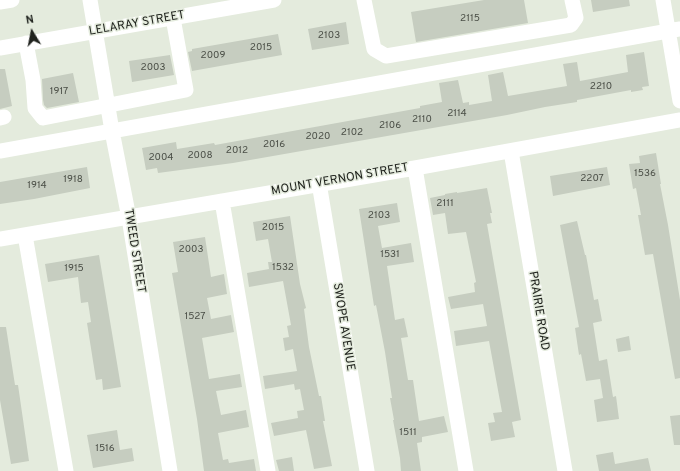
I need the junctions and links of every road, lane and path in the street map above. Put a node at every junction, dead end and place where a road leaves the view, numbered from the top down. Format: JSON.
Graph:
{"nodes":[{"id":1,"x":12,"y":0,"type":"edge"},
{"id":2,"x":90,"y":0,"type":"edge"},
{"id":3,"x":274,"y":0,"type":"edge"},
{"id":4,"x":364,"y":0,"type":"edge"},
{"id":5,"x":572,"y":0,"type":"edge"},
{"id":6,"x":663,"y":0,"type":"edge"},
{"id":7,"x":0,"y":2,"type":"edge"},
{"id":8,"x":244,"y":3,"type":"edge"},
{"id":9,"x":173,"y":18,"type":"junction"},
{"id":10,"x":674,"y":30,"type":"edge"},
{"id":11,"x":95,"y":31,"type":"junction"},
{"id":12,"x":26,"y":43,"type":"junction"},
{"id":13,"x":0,"y":48,"type":"edge"},
{"id":14,"x":680,"y":101,"type":"edge"},
{"id":15,"x":108,"y":105,"type":"junction"},
{"id":16,"x":680,"y":120,"type":"edge"},
{"id":17,"x":112,"y":131,"type":"junction"},
{"id":18,"x":0,"y":151,"type":"edge"},
{"id":19,"x":511,"y":151,"type":"junction"},
{"id":20,"x":415,"y":168,"type":"junction"},
{"id":21,"x":319,"y":183,"type":"junction"},
{"id":22,"x":222,"y":201,"type":"junction"},
{"id":23,"x":129,"y":218,"type":"junction"},
{"id":24,"x":26,"y":235,"type":"junction"},
{"id":25,"x":0,"y":239,"type":"edge"},
{"id":26,"x":66,"y":471,"type":"edge"},
{"id":27,"x":170,"y":471,"type":"edge"},
{"id":28,"x":268,"y":471,"type":"edge"},
{"id":29,"x":367,"y":471,"type":"edge"},
{"id":30,"x":466,"y":471,"type":"edge"},
{"id":31,"x":565,"y":471,"type":"edge"}],
"edges":[{"from":1,"to":7,"type":"street"},
{"from":2,"to":11,"type":"street","name":"TWEED STREET"},
{"from":3,"to":8,"type":"street","name":"LELARAY STREET"},
{"from":4,"to":5,"type":"street"},
{"from":6,"to":10,"type":"street"},
{"from":8,"to":9,"type":"street","name":"LELARAY STREET"},
{"from":9,"to":11,"type":"street","name":"LELARAY STREET"},
{"from":9,"to":15,"type":"street"},
{"from":10,"to":14,"type":"street"},
{"from":10,"to":17,"type":"street"},
{"from":11,"to":12,"type":"street","name":"LELARAY STREET"},
{"from":11,"to":15,"type":"street","name":"TWEED STREET"},
{"from":12,"to":13,"type":"street","name":"LELARAY STREET"},
{"from":12,"to":15,"type":"street"},
{"from":15,"to":17,"type":"street","name":"TWEED STREET"},
{"from":16,"to":19,"type":"street","name":"MOUNT VERNON STREET"},
{"from":17,"to":18,"type":"street"},
{"from":17,"to":23,"type":"street","name":"TWEED STREET"},
{"from":19,"to":20,"type":"street","name":"MOUNT VERNON STREET"},
{"from":19,"to":31,"type":"street","name":"PRAIRIE ROAD"},
{"from":20,"to":21,"type":"street","name":"MOUNT VERNON STREET"},
{"from":20,"to":30,"type":"street"},
{"from":21,"to":22,"type":"street","name":"MOUNT VERNON STREET"},
{"from":21,"to":29,"type":"street","name":"SWOPE AVENUE"},
{"from":22,"to":23,"type":"street","name":"MOUNT VERNON STREET"},
{"from":22,"to":28,"type":"street"},
{"from":23,"to":24,"type":"street","name":"MOUNT VERNON STREET"},
{"from":23,"to":27,"type":"street","name":"TWEED STREET"},
{"from":24,"to":25,"type":"street","name":"MOUNT VERNON STREET"},
{"from":24,"to":26,"type":"street"}]}
